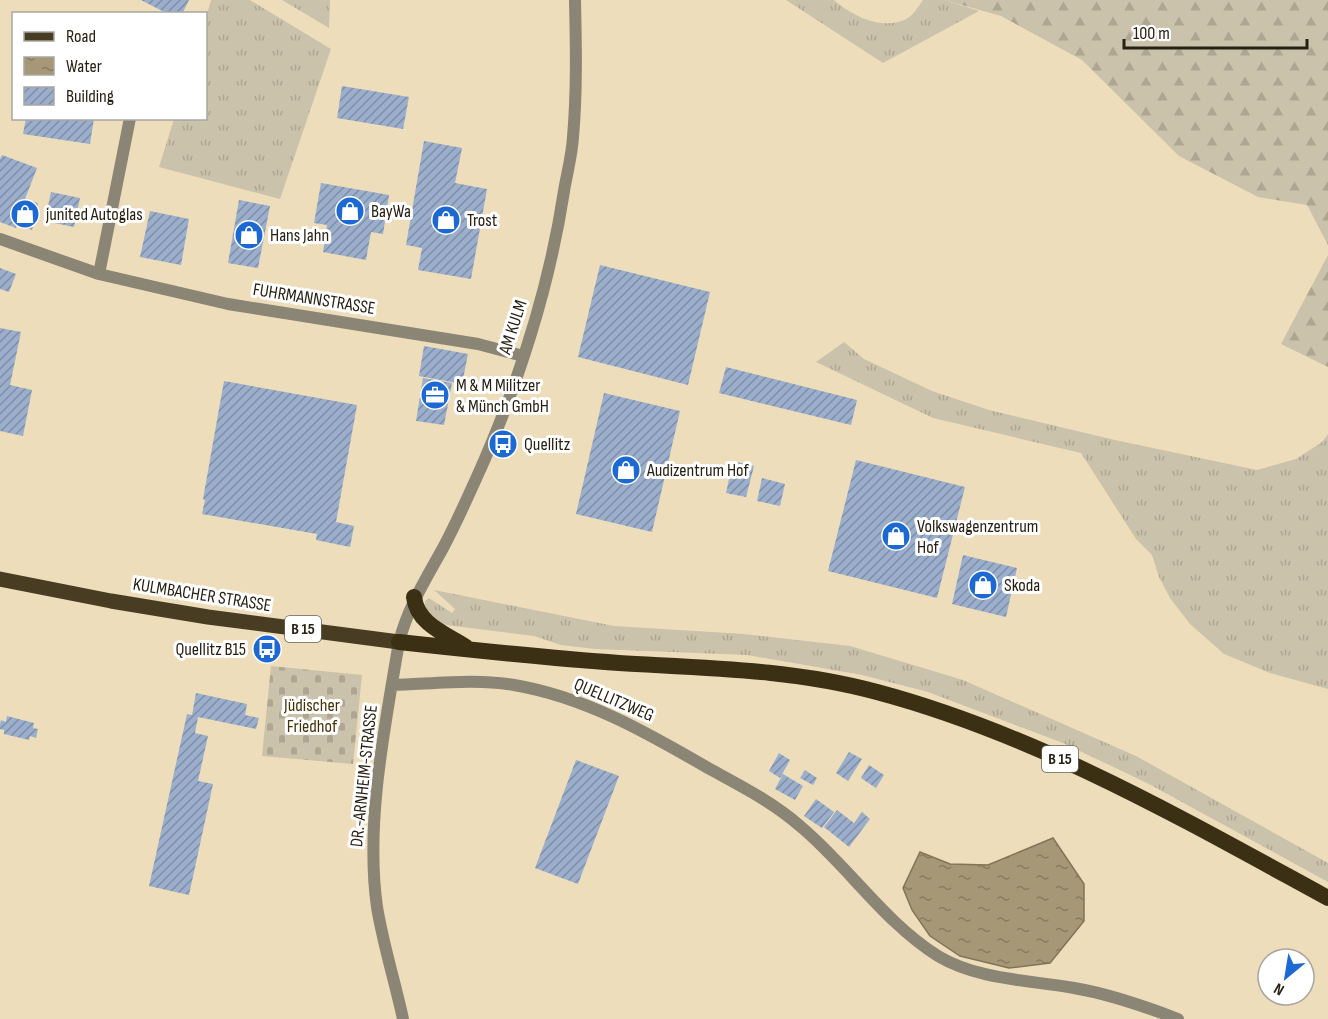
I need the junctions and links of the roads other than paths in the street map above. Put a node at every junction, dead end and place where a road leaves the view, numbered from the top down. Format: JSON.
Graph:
{"nodes":[{"id":1,"x":575,"y":0,"type":"edge"},
{"id":2,"x":130,"y":120,"type":"edge"},
{"id":3,"x":0,"y":239,"type":"edge"},
{"id":4,"x":99,"y":274,"type":"junction"},
{"id":5,"x":523,"y":356,"type":"junction"},
{"id":6,"x":0,"y":580,"type":"edge"},
{"id":7,"x":414,"y":597,"type":"junction"},
{"id":8,"x":399,"y":642,"type":"junction"},
{"id":9,"x":472,"y":650,"type":"junction"},
{"id":10,"x":392,"y":686,"type":"junction"},
{"id":11,"x":1328,"y":898,"type":"edge"},
{"id":12,"x":403,"y":1019,"type":"edge"},
{"id":13,"x":1178,"y":1019,"type":"edge"}],
"edges":[{"from":1,"to":5,"type":"street","name":"AM KULM"},
{"from":2,"to":4,"type":"street"},
{"from":3,"to":4,"type":"street","name":"FUHRMANNSTRASSE"},
{"from":4,"to":5,"type":"street","name":"FUHRMANNSTRASSE"},
{"from":5,"to":7,"type":"street","name":"AM KULM"},
{"from":6,"to":8,"type":"main road","name":"KULMBACHER STRASSE","number":"B 15"},
{"from":7,"to":8,"type":"street","name":"AM KULM"},
{"from":7,"to":9,"type":"highway"},
{"from":8,"to":9,"type":"highway","number":"B 15"},
{"from":8,"to":10,"type":"street","name":"DR.-ARNHEIM-STRASSE"},
{"from":9,"to":11,"type":"highway","number":"B 15"},
{"from":10,"to":12,"type":"street","name":"DR.-ARNHEIM-STRASSE"},
{"from":10,"to":13,"type":"street","name":"QUELLITZWEG"}]}
